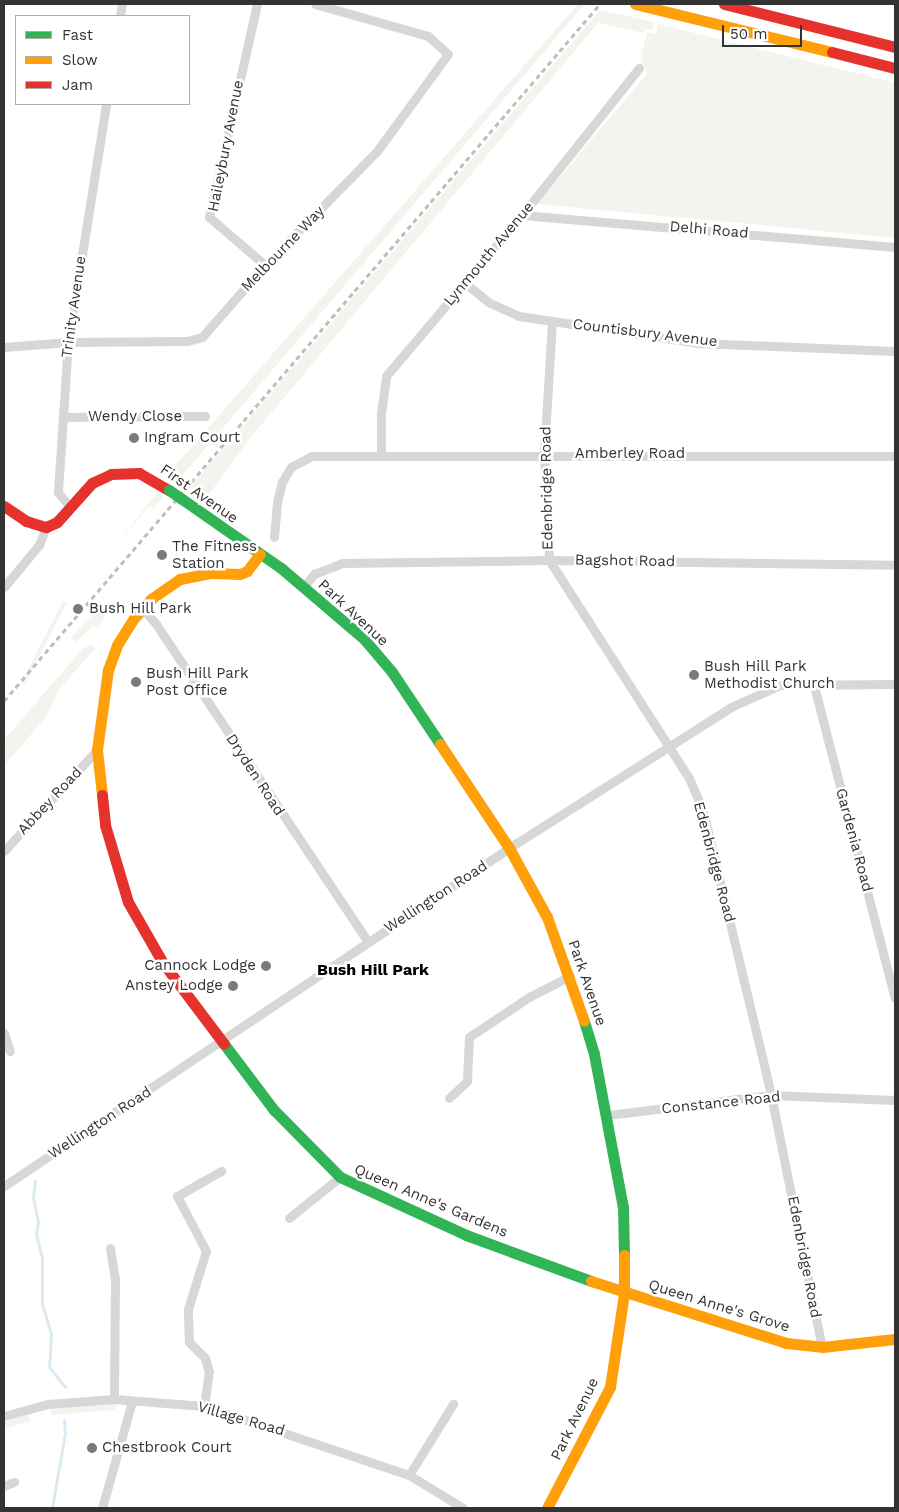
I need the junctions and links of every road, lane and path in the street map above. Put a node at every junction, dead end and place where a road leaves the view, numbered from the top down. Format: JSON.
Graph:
{"nodes":[{"id":1,"x":257,"y":4,"type":"edge"},
{"id":2,"x":314,"y":4,"type":"edge"},
{"id":3,"x":635,"y":4,"type":"edge"},
{"id":4,"x":724,"y":4,"type":"edge"},
{"id":5,"x":895,"y":47,"type":"edge"},
{"id":6,"x":640,"y":68,"type":"dead end"},
{"id":7,"x":895,"y":68,"type":"edge"},
{"id":8,"x":106,"y":105,"type":"edge"},
{"id":9,"x":522,"y":215,"type":"junction"},
{"id":10,"x":895,"y":247,"type":"edge"},
{"id":11,"x":265,"y":265,"type":"junction"},
{"id":12,"x":465,"y":283,"type":"junction"},
{"id":13,"x":552,"y":321,"type":"junction"},
{"id":14,"x":68,"y":342,"type":"junction"},
{"id":15,"x":4,"y":347,"type":"edge"},
{"id":16,"x":895,"y":351,"type":"edge"},
{"id":17,"x":204,"y":416,"type":"dead end"},
{"id":18,"x":65,"y":417,"type":"junction"},
{"id":19,"x":544,"y":453,"type":"junction"},
{"id":20,"x":381,"y":456,"type":"junction"},
{"id":21,"x":895,"y":456,"type":"edge"},
{"id":22,"x":4,"y":506,"type":"edge"},
{"id":23,"x":70,"y":507,"type":"junction"},
{"id":24,"x":46,"y":527,"type":"junction"},
{"id":25,"x":274,"y":537,"type":"dead end"},
{"id":26,"x":260,"y":554,"type":"junction"},
{"id":27,"x":549,"y":560,"type":"junction"},
{"id":28,"x":895,"y":565,"type":"edge"},
{"id":29,"x":4,"y":587,"type":"edge"},
{"id":30,"x":302,"y":588,"type":"junction"},
{"id":31,"x":143,"y":609,"type":"junction"},
{"id":32,"x":813,"y":682,"type":"junction"},
{"id":33,"x":895,"y":684,"type":"edge"},
{"id":34,"x":668,"y":746,"type":"junction"},
{"id":35,"x":97,"y":750,"type":"junction"},
{"id":36,"x":509,"y":848,"type":"junction"},
{"id":37,"x":4,"y":851,"type":"edge"},
{"id":38,"x":368,"y":942,"type":"junction"},
{"id":39,"x":570,"y":976,"type":"junction"},
{"id":40,"x":895,"y":998,"type":"edge"},
{"id":41,"x":4,"y":1033,"type":"edge"},
{"id":42,"x":221,"y":1043,"type":"junction"},
{"id":43,"x":10,"y":1045,"type":"dead end"},
{"id":44,"x":771,"y":1096,"type":"junction"},
{"id":45,"x":449,"y":1098,"type":"dead end"},
{"id":46,"x":895,"y":1100,"type":"edge"},
{"id":47,"x":608,"y":1115,"type":"junction"},
{"id":48,"x":221,"y":1171,"type":"dead end"},
{"id":49,"x":340,"y":1177,"type":"junction"},
{"id":50,"x":4,"y":1186,"type":"edge"},
{"id":51,"x":288,"y":1218,"type":"dead end"},
{"id":52,"x":110,"y":1248,"type":"dead end"},
{"id":53,"x":624,"y":1292,"type":"junction"},
{"id":54,"x":895,"y":1340,"type":"edge"},
{"id":55,"x":822,"y":1348,"type":"junction"},
{"id":56,"x":114,"y":1399,"type":"junction"},
{"id":57,"x":132,"y":1401,"type":"junction"},
{"id":58,"x":453,"y":1404,"type":"dead end"},
{"id":59,"x":204,"y":1406,"type":"junction"},
{"id":60,"x":4,"y":1416,"type":"edge"},
{"id":61,"x":409,"y":1475,"type":"junction"},
{"id":62,"x":14,"y":1482,"type":"dead end"},
{"id":63,"x":4,"y":1486,"type":"edge"},
{"id":64,"x":102,"y":1508,"type":"edge"},
{"id":65,"x":463,"y":1508,"type":"edge"},
{"id":66,"x":547,"y":1508,"type":"edge"}],
"edges":[{"from":1,"to":11,"type":"street","name":"Haileybury Avenue"},
{"from":2,"to":11,"type":"street","name":"Melbourne Way"},
{"from":3,"to":7,"type":"main road"},
{"from":4,"to":5,"type":"main road"},
{"from":6,"to":9,"type":"street","name":"Lynmouth Avenue"},
{"from":8,"to":14,"type":"street","name":"Trinity Avenue"},
{"from":9,"to":10,"type":"street","name":"Delhi Road"},
{"from":9,"to":12,"type":"street","name":"Lynmouth Avenue"},
{"from":11,"to":14,"type":"street","name":"Melbourne Way"},
{"from":12,"to":13,"type":"street","name":"Countisbury Avenue"},
{"from":12,"to":20,"type":"street","name":"Lynmouth Avenue"},
{"from":13,"to":16,"type":"street","name":"Countisbury Avenue"},
{"from":13,"to":19,"type":"street","name":"Edenbridge Road"},
{"from":14,"to":15,"type":"street","name":"Melbourne Way"},
{"from":14,"to":18,"type":"street","name":"Trinity Avenue"},
{"from":17,"to":18,"type":"street","name":"Wendy Close"},
{"from":18,"to":23,"type":"street","name":"Trinity Avenue"},
{"from":19,"to":20,"type":"street","name":"Amberley Road"},
{"from":19,"to":21,"type":"street","name":"Amberley Road"},
{"from":19,"to":27,"type":"street","name":"Edenbridge Road"},
{"from":20,"to":25,"type":"street","name":"Amberley Road"},
{"from":22,"to":24,"type":"main road"},
{"from":23,"to":24,"type":"main road","name":"First Avenue"},
{"from":23,"to":26,"type":"main road","name":"First Avenue","bridge":true},
{"from":24,"to":29,"type":"street","name":"First Avenue"},
{"from":26,"to":30,"type":"main road","name":"Park Avenue"},
{"from":26,"to":31,"type":"main road","name":"Queen Anne's Gardens"},
{"from":27,"to":28,"type":"street","name":"Bagshot Road"},
{"from":27,"to":30,"type":"street","name":"Bagshot Road"},
{"from":27,"to":34,"type":"street","name":"Edenbridge Road"},
{"from":30,"to":36,"type":"main road","name":"Park Avenue"},
{"from":31,"to":35,"type":"main road","name":"Queen Anne's Gardens"},
{"from":31,"to":38,"type":"street","name":"Dryden Road"},
{"from":32,"to":33,"type":"street","name":"Wellington Road"},
{"from":32,"to":34,"type":"street","name":"Wellington Road"},
{"from":32,"to":40,"type":"street","name":"Gardenia Road"},
{"from":34,"to":36,"type":"street","name":"Wellington Road"},
{"from":34,"to":44,"type":"street","name":"Edenbridge Road"},
{"from":35,"to":37,"type":"street","name":"Abbey Road"},
{"from":35,"to":42,"type":"main road","name":"Queen Anne's Gardens"},
{"from":36,"to":38,"type":"street","name":"Wellington Road"},
{"from":36,"to":39,"type":"main road","name":"Park Avenue"},
{"from":38,"to":42,"type":"street","name":"Wellington Road"},
{"from":39,"to":45,"type":"street"},
{"from":39,"to":47,"type":"main road","name":"Park Avenue"},
{"from":41,"to":43,"type":"street"},
{"from":42,"to":49,"type":"main road","name":"Queen Anne's Gardens"},
{"from":42,"to":50,"type":"street","name":"Wellington Road"},
{"from":44,"to":46,"type":"street","name":"Constance Road"},
{"from":44,"to":47,"type":"street","name":"Constance Road"},
{"from":44,"to":55,"type":"street","name":"Edenbridge Road"},
{"from":47,"to":53,"type":"main road","name":"Park Avenue"},
{"from":48,"to":59,"type":"street"},
{"from":49,"to":51,"type":"street"},
{"from":49,"to":53,"type":"main road","name":"Queen Anne's Gardens"},
{"from":52,"to":56,"type":"street"},
{"from":53,"to":55,"type":"main road","name":"Queen Anne's Grove"},
{"from":53,"to":66,"type":"main road","name":"Park Avenue"},
{"from":54,"to":55,"type":"main road","name":"Queen Anne's Grove"},
{"from":56,"to":57,"type":"street","name":"Village Road"},
{"from":56,"to":60,"type":"street","name":"Village Road"},
{"from":57,"to":59,"type":"street","name":"Village Road"},
{"from":57,"to":64,"type":"street"},
{"from":58,"to":61,"type":"street"},
{"from":59,"to":61,"type":"street","name":"Village Road"},
{"from":61,"to":65,"type":"street","name":"Village Road"},
{"from":62,"to":63,"type":"street"}]}
